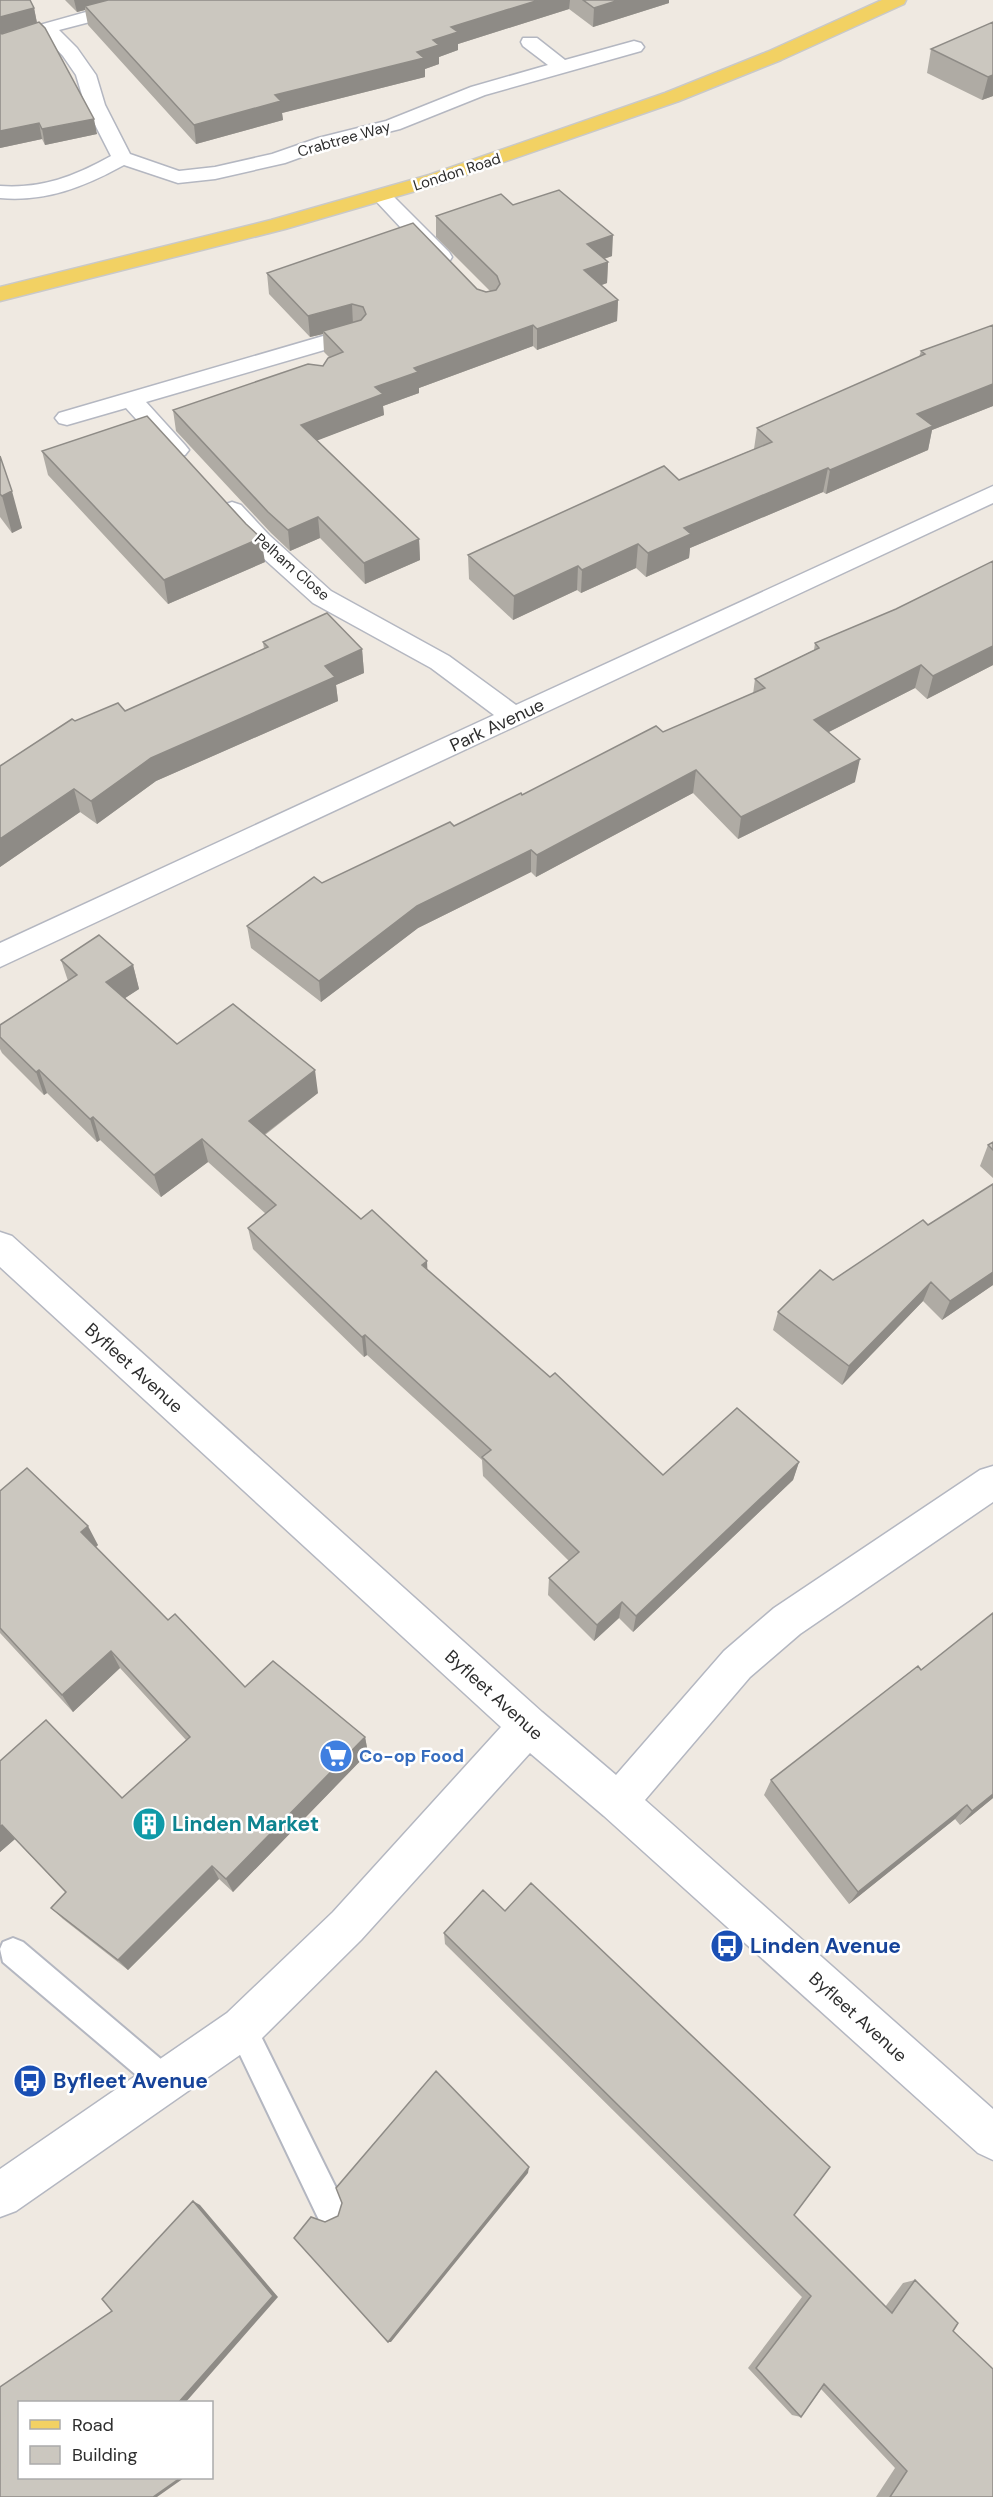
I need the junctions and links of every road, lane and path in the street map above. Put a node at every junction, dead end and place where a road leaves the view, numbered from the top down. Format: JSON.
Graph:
{"nodes":[{"id":1,"x":152,"y":0,"type":"edge"},
{"id":2,"x":897,"y":0,"type":"edge"},
{"id":3,"x":47,"y":29,"type":"junction"},
{"id":4,"x":5,"y":41,"type":"edge"},
{"id":5,"x":530,"y":42,"type":"dead end"},
{"id":6,"x":634,"y":47,"type":"dead end"},
{"id":7,"x":562,"y":67,"type":"junction"},
{"id":8,"x":122,"y":158,"type":"junction"},
{"id":9,"x":0,"y":192,"type":"edge"},
{"id":10,"x":382,"y":196,"type":"junction"},
{"id":11,"x":455,"y":271,"type":"edge"},
{"id":12,"x":0,"y":294,"type":"edge"},
{"id":13,"x":354,"y":334,"type":"edge"},
{"id":14,"x":292,"y":352,"type":"junction"},
{"id":15,"x":310,"y":373,"type":"edge"},
{"id":16,"x":130,"y":399,"type":"junction"},
{"id":17,"x":67,"y":418,"type":"dead end"},
{"id":18,"x":191,"y":466,"type":"edge"},
{"id":19,"x":214,"y":490,"type":"edge"},
{"id":20,"x":993,"y":494,"type":"edge"},
{"id":21,"x":513,"y":717,"type":"junction"},
{"id":22,"x":0,"y":956,"type":"edge"},
{"id":23,"x":0,"y":1246,"type":"edge"},
{"id":24,"x":993,"y":1482,"type":"edge"},
{"id":25,"x":528,"y":1726,"type":"junction"},
{"id":26,"x":618,"y":1802,"type":"junction"},
{"id":27,"x":13,"y":1953,"type":"dead end"},
{"id":28,"x":242,"y":2028,"type":"junction"},
{"id":29,"x":165,"y":2081,"type":"junction"},
{"id":30,"x":993,"y":2138,"type":"edge"},
{"id":31,"x":0,"y":2195,"type":"edge"},
{"id":32,"x":330,"y":2209,"type":"dead end"}],
"edges":[{"from":1,"to":3,"type":"street"},
{"from":2,"to":10,"type":"main road","name":"London Road"},
{"from":3,"to":4,"type":"street"},
{"from":3,"to":8,"type":"street"},
{"from":5,"to":7,"type":"street"},
{"from":6,"to":7,"type":"street","name":"Crabtree Way"},
{"from":7,"to":8,"type":"street","name":"Crabtree Way"},
{"from":8,"to":9,"type":"street"},
{"from":10,"to":11,"type":"street"},
{"from":10,"to":12,"type":"main road","name":"London Road"},
{"from":13,"to":14,"type":"street"},
{"from":14,"to":15,"type":"street"},
{"from":14,"to":16,"type":"street"},
{"from":16,"to":17,"type":"street"},
{"from":16,"to":18,"type":"street"},
{"from":19,"to":21,"type":"street","name":"Pelham Close"},
{"from":20,"to":21,"type":"street","name":"Park Avenue"},
{"from":21,"to":22,"type":"street","name":"Park Avenue"},
{"from":23,"to":25,"type":"street","name":"Byfleet Avenue"},
{"from":24,"to":26,"type":"street"},
{"from":25,"to":26,"type":"street","name":"Byfleet Avenue"},
{"from":25,"to":28,"type":"street"},
{"from":26,"to":30,"type":"street","name":"Byfleet Avenue"},
{"from":27,"to":29,"type":"lane"},
{"from":28,"to":29,"type":"street"},
{"from":28,"to":32,"type":"lane"},
{"from":29,"to":31,"type":"street"}]}
